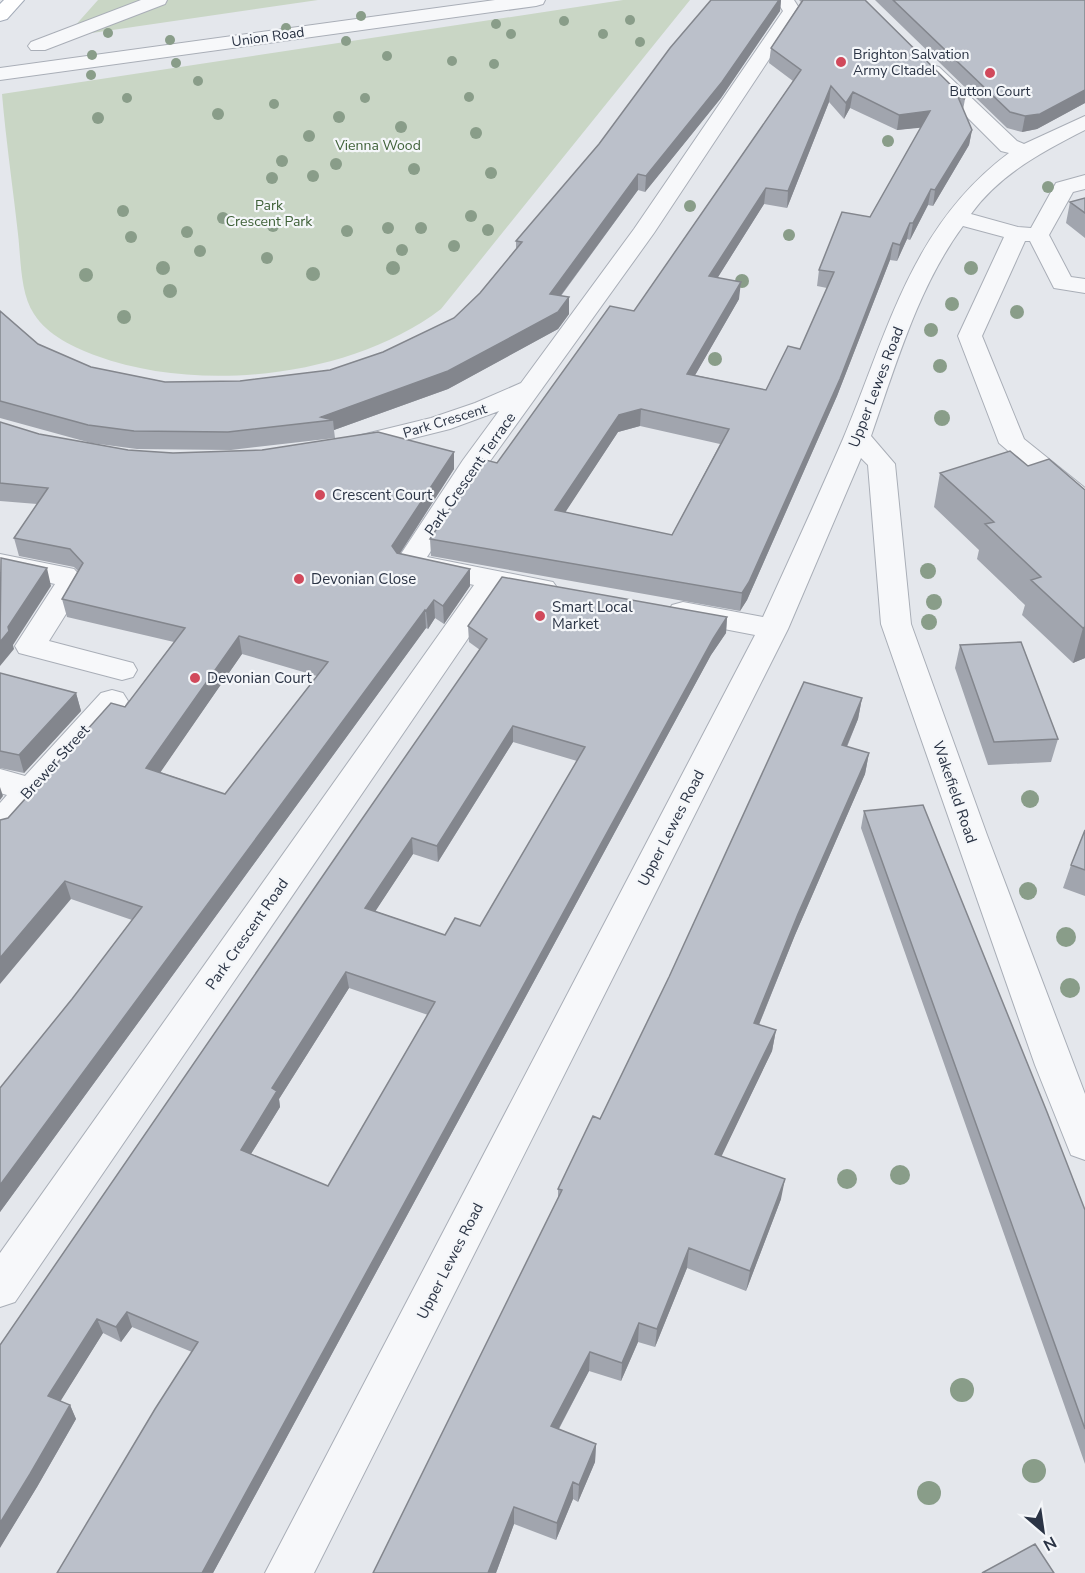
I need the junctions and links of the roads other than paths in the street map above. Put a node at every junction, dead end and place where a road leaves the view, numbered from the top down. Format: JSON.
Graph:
{"nodes":[{"id":1,"x":15,"y":0,"type":"edge"},
{"id":2,"x":158,"y":0,"type":"edge"},
{"id":3,"x":536,"y":0,"type":"edge"},
{"id":4,"x":785,"y":0,"type":"edge"},
{"id":5,"x":0,"y":15,"type":"edge"},
{"id":6,"x":38,"y":46,"type":"dead end"},
{"id":7,"x":918,"y":57,"type":"edge"},
{"id":8,"x":0,"y":74,"type":"edge"},
{"id":9,"x":1085,"y":122,"type":"edge"},
{"id":10,"x":1025,"y":152,"type":"junction"},
{"id":11,"x":1085,"y":182,"type":"edge"},
{"id":12,"x":957,"y":217,"type":"junction"},
{"id":13,"x":1027,"y":234,"type":"junction"},
{"id":14,"x":1074,"y":285,"type":"edge"},
{"id":15,"x":1064,"y":309,"type":"dead end"},
{"id":16,"x":531,"y":386,"type":"junction"},
{"id":17,"x":858,"y":437,"type":"junction"},
{"id":18,"x":330,"y":450,"type":"edge"},
{"id":19,"x":1085,"y":502,"type":"edge"},
{"id":20,"x":0,"y":563,"type":"edge"},
{"id":21,"x":493,"y":580,"type":"junction"},
{"id":22,"x":573,"y":594,"type":"edge"},
{"id":23,"x":653,"y":607,"type":"edge"},
{"id":24,"x":773,"y":629,"type":"junction"},
{"id":25,"x":122,"y":670,"type":"dead end"},
{"id":26,"x":112,"y":701,"type":"edge"},
{"id":27,"x":15,"y":786,"type":"edge"},
{"id":28,"x":0,"y":825,"type":"edge"},
{"id":29,"x":1085,"y":1143,"type":"edge"},
{"id":30,"x":0,"y":1288,"type":"edge"},
{"id":31,"x":289,"y":1573,"type":"edge"}],
"edges":[{"from":1,"to":5,"type":"main road"},
{"from":2,"to":6,"type":"street"},
{"from":3,"to":8,"type":"street","name":"Union Road"},
{"from":4,"to":16,"type":"street","name":"Park Crescent"},
{"from":7,"to":10,"type":"street"},
{"from":9,"to":10,"type":"street","name":"Upper Lewes Road"},
{"from":10,"to":12,"type":"street","name":"Upper Lewes Road"},
{"from":11,"to":13,"type":"street"},
{"from":12,"to":13,"type":"street"},
{"from":12,"to":17,"type":"street","name":"Upper Lewes Road"},
{"from":13,"to":14,"type":"street"},
{"from":13,"to":19,"type":"street"},
{"from":14,"to":15,"type":"street"},
{"from":16,"to":18,"type":"street","name":"Park Crescent"},
{"from":16,"to":21,"type":"street","name":"Park Crescent Terrace"},
{"from":17,"to":24,"type":"street","name":"Upper Lewes Road"},
{"from":17,"to":29,"type":"street","name":"Wakefield Road"},
{"from":20,"to":25,"type":"street"},
{"from":21,"to":22,"type":"street"},
{"from":21,"to":30,"type":"street","name":"Park Crescent Road"},
{"from":23,"to":24,"type":"street"},
{"from":24,"to":31,"type":"street","name":"Upper Lewes Road"},
{"from":26,"to":27,"type":"street","name":"Brewer Street"},
{"from":27,"to":28,"type":"street","name":"Brewer Street"}]}
